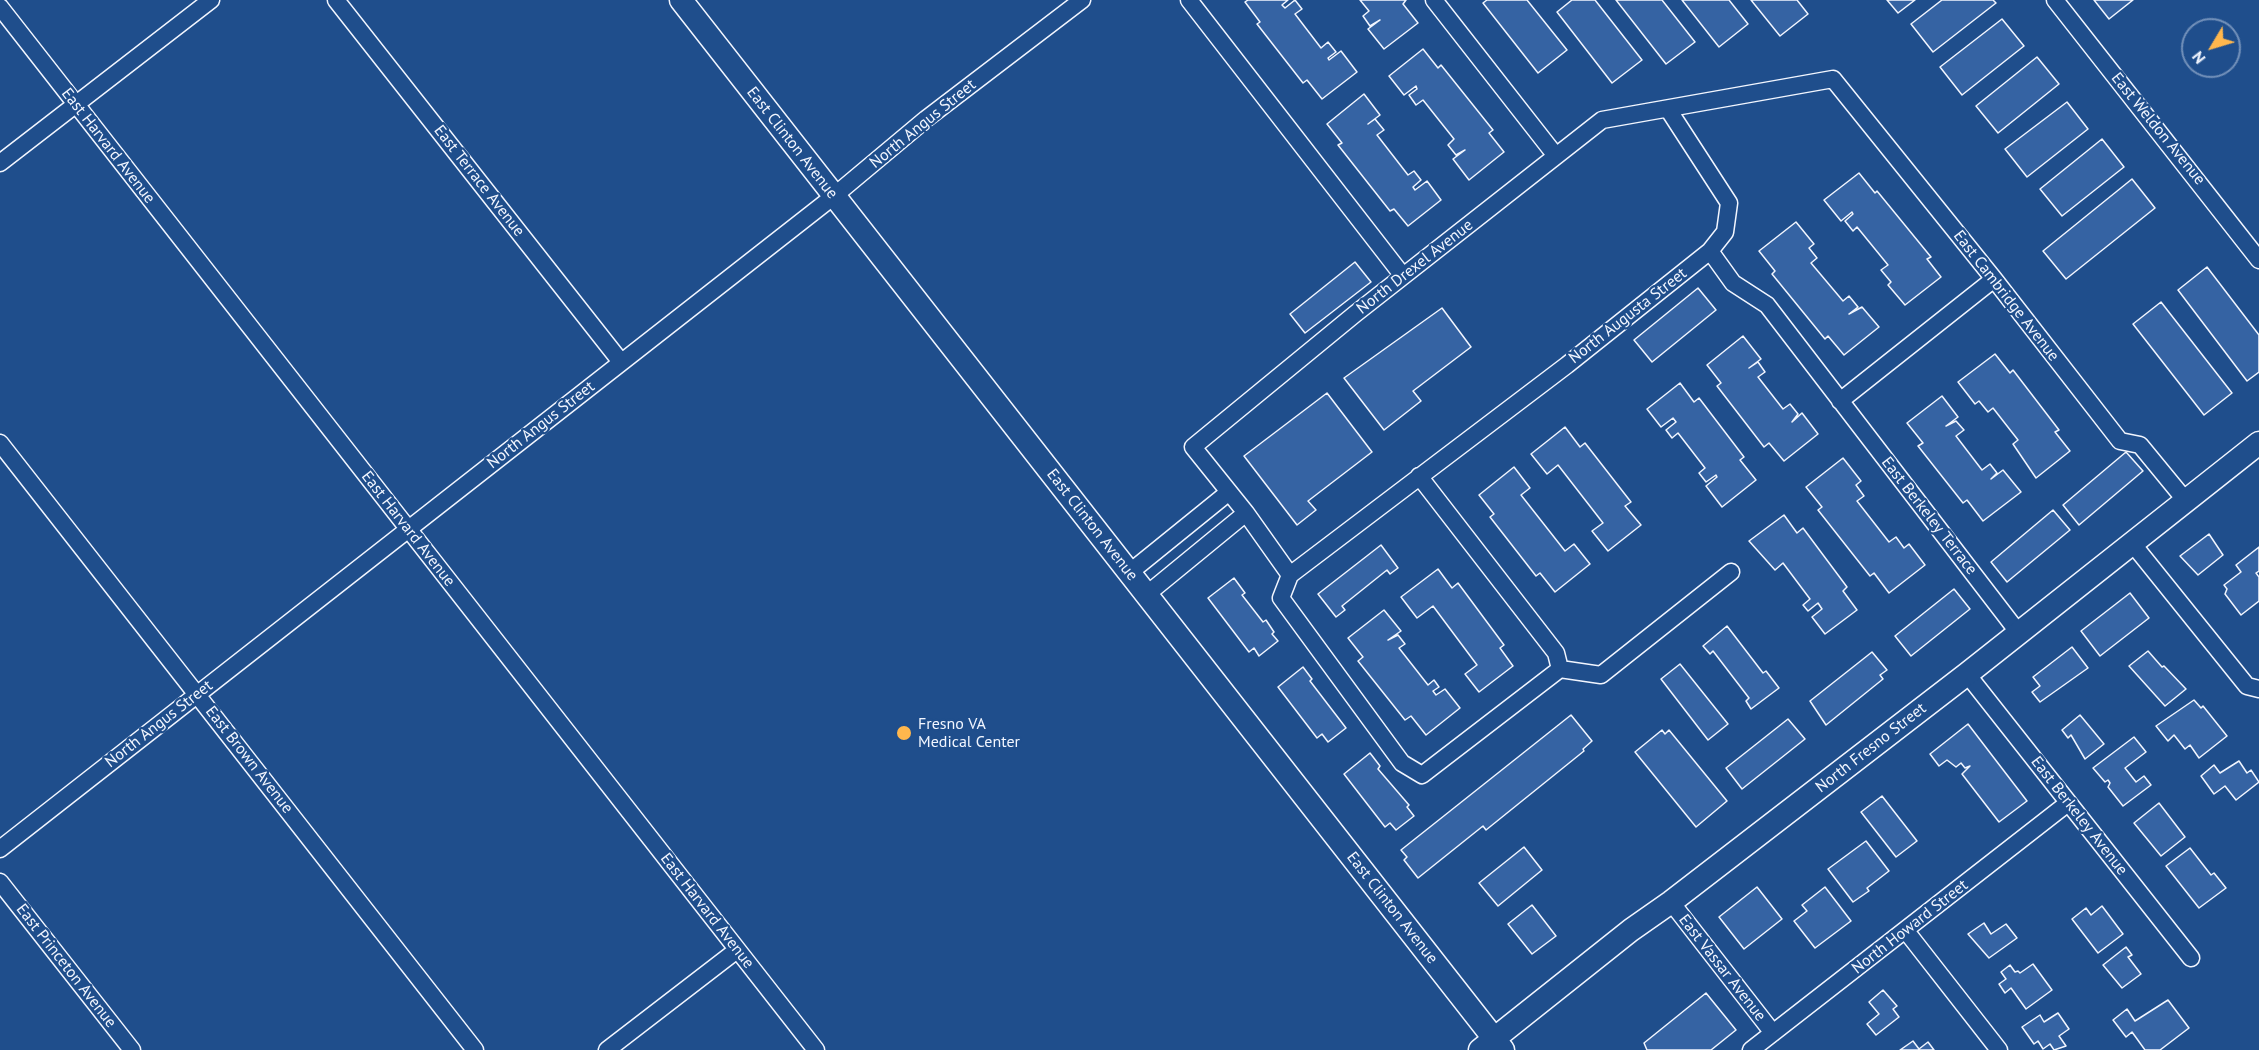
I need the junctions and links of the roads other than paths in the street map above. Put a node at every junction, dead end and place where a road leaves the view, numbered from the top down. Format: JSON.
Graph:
{"nodes":[{"id":1,"x":211,"y":0,"type":"edge"},
{"id":2,"x":336,"y":0,"type":"edge"},
{"id":3,"x":681,"y":0,"type":"edge"},
{"id":4,"x":1082,"y":0,"type":"edge"},
{"id":5,"x":1189,"y":0,"type":"edge"},
{"id":6,"x":1434,"y":0,"type":"edge"},
{"id":7,"x":2055,"y":0,"type":"edge"},
{"id":8,"x":0,"y":7,"type":"edge"},
{"id":9,"x":1833,"y":79,"type":"joint"},
{"id":10,"x":75,"y":103,"type":"junction"},
{"id":11,"x":1668,"y":109,"type":"junction"},
{"id":12,"x":1556,"y":156,"type":"junction"},
{"id":13,"x":0,"y":163,"type":"edge"},
{"id":14,"x":834,"y":196,"type":"junction"},
{"id":15,"x":1710,"y":251,"type":"junction"},
{"id":16,"x":2259,"y":260,"type":"edge"},
{"id":17,"x":1403,"y":276,"type":"junction"},
{"id":18,"x":1994,"y":279,"type":"junction"},
{"id":19,"x":621,"y":362,"type":"junction"},
{"id":20,"x":1840,"y":401,"type":"junction"},
{"id":21,"x":0,"y":443,"type":"edge"},
{"id":22,"x":2259,"y":443,"type":"edge"},
{"id":23,"x":1419,"y":476,"type":"junction"},
{"id":24,"x":1229,"y":492,"type":"junction"},
{"id":25,"x":2186,"y":501,"type":"junction"},
{"id":26,"x":1246,"y":513,"type":"junction"},
{"id":27,"x":408,"y":529,"type":"junction"},
{"id":28,"x":2132,"y":543,"type":"junction"},
{"id":29,"x":1731,"y":572,"type":"dead end"},
{"id":30,"x":1129,"y":573,"type":"junction"},
{"id":31,"x":1290,"y":575,"type":"junction"},
{"id":32,"x":1146,"y":595,"type":"junction"},
{"id":33,"x":2018,"y":632,"type":"junction"},
{"id":34,"x":1560,"y":669,"type":"junction"},
{"id":35,"x":1967,"y":674,"type":"junction"},
{"id":36,"x":2259,"y":690,"type":"edge"},
{"id":37,"x":197,"y":694,"type":"junction"},
{"id":38,"x":2068,"y":803,"type":"junction"},
{"id":39,"x":0,"y":849,"type":"edge"},
{"id":40,"x":0,"y":882,"type":"edge"},
{"id":41,"x":1671,"y":902,"type":"junction"},
{"id":42,"x":1906,"y":931,"type":"junction"},
{"id":43,"x":737,"y":950,"type":"junction"},
{"id":44,"x":2191,"y":958,"type":"dead end"},
{"id":45,"x":1773,"y":1033,"type":"junction"},
{"id":46,"x":1493,"y":1046,"type":"edge"},
{"id":47,"x":132,"y":1050,"type":"edge"},
{"id":48,"x":475,"y":1050,"type":"edge"},
{"id":49,"x":607,"y":1050,"type":"edge"},
{"id":50,"x":816,"y":1050,"type":"edge"},
{"id":51,"x":1751,"y":1050,"type":"edge"},
{"id":52,"x":1999,"y":1050,"type":"edge"}],
"edges":[{"from":1,"to":10,"type":"street"},
{"from":2,"to":19,"type":"street","name":"East Terrace Avenue"},
{"from":3,"to":14,"type":"main road","name":"East Clinton Avenue"},
{"from":4,"to":14,"type":"street","name":"North Angus Street"},
{"from":5,"to":17,"type":"street"},
{"from":6,"to":12,"type":"street"},
{"from":7,"to":16,"type":"street","name":"East Weldon Avenue"},
{"from":8,"to":10,"type":"street","name":"East Harvard Avenue"},
{"from":9,"to":11,"type":"street","name":"North Drexel Avenue"},
{"from":9,"to":18,"type":"street","name":"East Cambridge Avenue"},
{"from":10,"to":13,"type":"street"},
{"from":10,"to":27,"type":"street","name":"East Harvard Avenue"},
{"from":11,"to":12,"type":"street","name":"North Drexel Avenue"},
{"from":11,"to":15,"type":"street","name":"North Augusta Street"},
{"from":12,"to":17,"type":"street","name":"North Drexel Avenue"},
{"from":14,"to":19,"type":"street","name":"North Angus Street"},
{"from":14,"to":30,"type":"main road","name":"East Clinton Avenue"},
{"from":15,"to":20,"type":"street"},
{"from":15,"to":23,"type":"street","name":"North Augusta Street"},
{"from":17,"to":24,"type":"street","name":"North Drexel Avenue"},
{"from":18,"to":20,"type":"street"},
{"from":18,"to":25,"type":"street","name":"East Cambridge Avenue"},
{"from":19,"to":27,"type":"street","name":"North Angus Street"},
{"from":20,"to":33,"type":"street","name":"East Berkeley Terrace"},
{"from":21,"to":37,"type":"street","name":"East Brown Avenue"},
{"from":22,"to":25,"type":"main road","name":"North Fresno Street"},
{"from":23,"to":31,"type":"street","name":"North Augusta Street"},
{"from":23,"to":34,"type":"street"},
{"from":24,"to":26,"type":"street"},
{"from":24,"to":30,"type":"street"},
{"from":25,"to":28,"type":"main road","name":"North Fresno Street"},
{"from":26,"to":31,"type":"street"},
{"from":26,"to":32,"type":"street"},
{"from":27,"to":37,"type":"street","name":"North Angus Street"},
{"from":27,"to":43,"type":"street","name":"East Harvard Avenue"},
{"from":28,"to":33,"type":"main road","name":"North Fresno Street"},
{"from":28,"to":36,"type":"street"},
{"from":29,"to":34,"type":"street"},
{"from":30,"to":32,"type":"main road","name":"East Clinton Avenue"},
{"from":31,"to":34,"type":"street"},
{"from":32,"to":46,"type":"main road","name":"East Clinton Avenue"},
{"from":33,"to":35,"type":"main road","name":"North Fresno Street"},
{"from":35,"to":38,"type":"street","name":"East Berkeley Avenue"},
{"from":35,"to":41,"type":"main road","name":"North Fresno Street"},
{"from":37,"to":39,"type":"street","name":"North Angus Street"},
{"from":37,"to":48,"type":"street","name":"East Brown Avenue"},
{"from":38,"to":42,"type":"street","name":"North Howard Street"},
{"from":38,"to":44,"type":"street","name":"East Berkeley Avenue"},
{"from":40,"to":47,"type":"street","name":"East Princeton Avenue"},
{"from":41,"to":45,"type":"street","name":"East Vassar Avenue"},
{"from":41,"to":46,"type":"main road","name":"North Fresno Street"},
{"from":42,"to":45,"type":"street","name":"North Howard Street"},
{"from":42,"to":52,"type":"street"},
{"from":43,"to":49,"type":"street"},
{"from":43,"to":50,"type":"street","name":"East Harvard Avenue"},
{"from":45,"to":51,"type":"street","name":"North Howard Street"}]}
